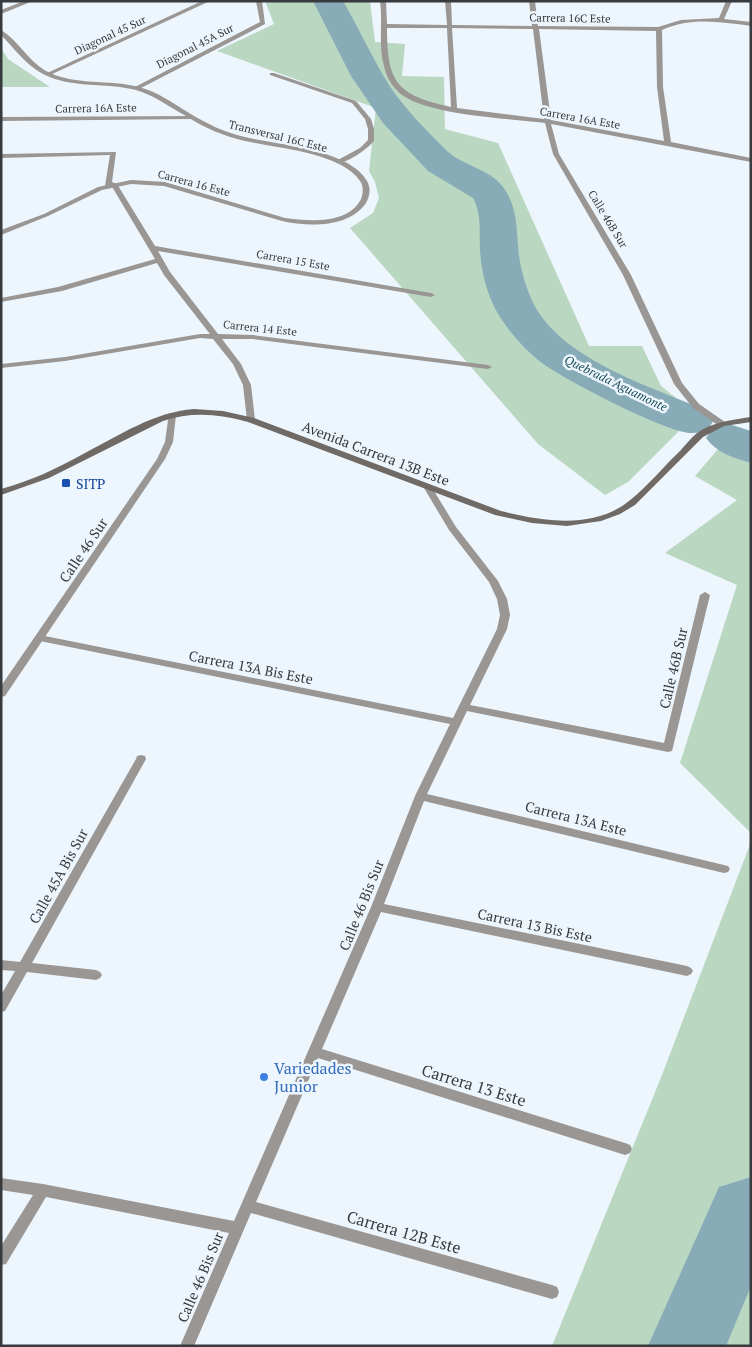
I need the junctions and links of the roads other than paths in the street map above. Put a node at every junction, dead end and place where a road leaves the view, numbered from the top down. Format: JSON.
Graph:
{"nodes":[{"id":1,"x":30,"y":1,"type":"edge"},
{"id":2,"x":206,"y":1,"type":"edge"},
{"id":3,"x":259,"y":1,"type":"edge"},
{"id":4,"x":383,"y":1,"type":"edge"},
{"id":5,"x":448,"y":1,"type":"edge"},
{"id":6,"x":532,"y":1,"type":"edge"},
{"id":7,"x":729,"y":1,"type":"edge"},
{"id":8,"x":1,"y":12,"type":"edge"},
{"id":9,"x":721,"y":20,"type":"junction"},
{"id":10,"x":751,"y":24,"type":"edge"},
{"id":11,"x":386,"y":26,"type":"junction"},
{"id":12,"x":450,"y":27,"type":"junction"},
{"id":13,"x":537,"y":28,"type":"junction"},
{"id":14,"x":659,"y":29,"type":"junction"},
{"id":15,"x":1,"y":32,"type":"edge"},
{"id":16,"x":48,"y":74,"type":"junction"},
{"id":17,"x":272,"y":74,"type":"dead end"},
{"id":18,"x":137,"y":88,"type":"junction"},
{"id":19,"x":454,"y":109,"type":"junction"},
{"id":20,"x":192,"y":117,"type":"junction"},
{"id":21,"x":1,"y":119,"type":"edge"},
{"id":22,"x":547,"y":122,"type":"junction"},
{"id":23,"x":668,"y":144,"type":"junction"},
{"id":24,"x":1,"y":156,"type":"edge"},
{"id":25,"x":751,"y":160,"type":"edge"},
{"id":26,"x":338,"y":162,"type":"junction"},
{"id":27,"x":111,"y":185,"type":"junction"},
{"id":28,"x":358,"y":209,"type":"joint"},
{"id":29,"x":1,"y":233,"type":"edge"},
{"id":30,"x":151,"y":248,"type":"junction"},
{"id":31,"x":159,"y":260,"type":"junction"},
{"id":32,"x":431,"y":295,"type":"dead end"},
{"id":33,"x":1,"y":300,"type":"edge"},
{"id":34,"x":215,"y":335,"type":"junction"},
{"id":35,"x":1,"y":366,"type":"edge"},
{"id":36,"x":488,"y":367,"type":"dead end"},
{"id":37,"x":172,"y":415,"type":"junction"},
{"id":38,"x":751,"y":419,"type":"edge"},
{"id":39,"x":251,"y":420,"type":"junction"},
{"id":40,"x":722,"y":424,"type":"junction"},
{"id":41,"x":428,"y":488,"type":"junction"},
{"id":42,"x":1,"y":492,"type":"edge"},
{"id":43,"x":705,"y":595,"type":"dead end"},
{"id":44,"x":40,"y":638,"type":"junction"},
{"id":45,"x":1,"y":694,"type":"edge"},
{"id":46,"x":464,"y":706,"type":"junction"},
{"id":47,"x":457,"y":722,"type":"junction"},
{"id":48,"x":141,"y":759,"type":"dead end"},
{"id":49,"x":420,"y":796,"type":"junction"},
{"id":50,"x":724,"y":869,"type":"dead end"},
{"id":51,"x":377,"y":907,"type":"junction"},
{"id":52,"x":1,"y":965,"type":"edge"},
{"id":53,"x":24,"y":967,"type":"junction"},
{"id":54,"x":687,"y":971,"type":"dead end"},
{"id":55,"x":96,"y":975,"type":"dead end"},
{"id":56,"x":1,"y":1007,"type":"edge"},
{"id":57,"x":314,"y":1052,"type":"junction"},
{"id":58,"x":625,"y":1149,"type":"dead end"},
{"id":59,"x":1,"y":1184,"type":"edge"},
{"id":60,"x":43,"y":1190,"type":"junction"},
{"id":61,"x":247,"y":1206,"type":"junction"},
{"id":62,"x":238,"y":1228,"type":"junction"},
{"id":63,"x":1,"y":1259,"type":"edge"},
{"id":64,"x":552,"y":1292,"type":"dead end"},
{"id":65,"x":188,"y":1345,"type":"edge"}],
"edges":[{"from":1,"to":8,"type":"street"},
{"from":2,"to":16,"type":"street","name":"Diagonal 45 Sur"},
{"from":3,"to":18,"type":"street","name":"Diagonal 45A Sur"},
{"from":4,"to":11,"type":"street"},
{"from":5,"to":12,"type":"street"},
{"from":6,"to":13,"type":"street","name":"Calle 46B Sur"},
{"from":7,"to":9,"type":"street"},
{"from":9,"to":10,"type":"street","name":"Carrera 16C Este"},
{"from":9,"to":14,"type":"street","name":"Carrera 16C Este"},
{"from":11,"to":12,"type":"street","name":"Carrera 16C Este"},
{"from":11,"to":19,"type":"street","name":"Carrera 16A Este"},
{"from":12,"to":13,"type":"street","name":"Carrera 16C Este"},
{"from":12,"to":19,"type":"street"},
{"from":13,"to":14,"type":"street","name":"Carrera 16C Este"},
{"from":13,"to":22,"type":"street","name":"Calle 46B Sur"},
{"from":14,"to":23,"type":"street"},
{"from":15,"to":16,"type":"street","name":"Transversal 16C Este"},
{"from":16,"to":18,"type":"street","name":"Transversal 16C Este"},
{"from":17,"to":26,"type":"street"},
{"from":18,"to":20,"type":"street","name":"Transversal 16C Este"},
{"from":19,"to":22,"type":"street","name":"Carrera 16A Este"},
{"from":20,"to":21,"type":"street","name":"Carrera 16A Este"},
{"from":20,"to":26,"type":"street","name":"Transversal 16C Este"},
{"from":22,"to":23,"type":"street","name":"Carrera 16A Este"},
{"from":22,"to":40,"type":"street","name":"Calle 46B Sur"},
{"from":23,"to":25,"type":"street","name":"Carrera 16A Este"},
{"from":24,"to":27,"type":"street"},
{"from":26,"to":28,"type":"street","name":"Transversal 16C Este"},
{"from":27,"to":28,"type":"street","name":"Carrera 16 Este"},
{"from":27,"to":29,"type":"street","name":"Carrera 16 Este"},
{"from":27,"to":30,"type":"street"},
{"from":30,"to":31,"type":"street"},
{"from":30,"to":32,"type":"street","name":"Carrera 15 Este"},
{"from":31,"to":33,"type":"street"},
{"from":31,"to":34,"type":"street"},
{"from":34,"to":35,"type":"street","name":"Carrera 14 Este"},
{"from":34,"to":36,"type":"street","name":"Carrera 14 Este"},
{"from":34,"to":39,"type":"street"},
{"from":37,"to":39,"type":"main road","name":"Avenida Carrera 13B Este"},
{"from":37,"to":42,"type":"main road","name":"Avenida Carrera 13B Este"},
{"from":37,"to":44,"type":"street","name":"Calle 46 Sur"},
{"from":38,"to":40,"type":"main road","name":"Avenida Carrera 13B Este"},
{"from":39,"to":41,"type":"main road","name":"Avenida Carrera 13B Este"},
{"from":40,"to":41,"type":"main road","name":"Avenida Carrera 13B Este"},
{"from":41,"to":46,"type":"street","name":"Calle 46 Bis Sur"},
{"from":43,"to":46,"type":"street","name":"Calle 46B Sur"},
{"from":44,"to":45,"type":"street","name":"Calle 46 Sur"},
{"from":44,"to":47,"type":"street","name":"Carrera 13A Bis Este"},
{"from":46,"to":47,"type":"street","name":"Calle 46 Bis Sur"},
{"from":47,"to":49,"type":"street","name":"Calle 46 Bis Sur"},
{"from":48,"to":53,"type":"street","name":"Calle 45A Bis Sur"},
{"from":49,"to":50,"type":"street","name":"Carrera 13A Este"},
{"from":49,"to":51,"type":"street","name":"Calle 46 Bis Sur"},
{"from":51,"to":54,"type":"street","name":"Carrera 13 Bis Este"},
{"from":51,"to":57,"type":"street","name":"Calle 46 Bis Sur"},
{"from":52,"to":53,"type":"street"},
{"from":53,"to":55,"type":"street"},
{"from":53,"to":56,"type":"street","name":"Calle 45A Bis Sur"},
{"from":57,"to":58,"type":"street","name":"Carrera 13 Este"},
{"from":57,"to":61,"type":"street","name":"Calle 46 Bis Sur"},
{"from":59,"to":60,"type":"street"},
{"from":60,"to":62,"type":"street"},
{"from":60,"to":63,"type":"street"},
{"from":61,"to":62,"type":"street","name":"Calle 46 Bis Sur"},
{"from":61,"to":64,"type":"street","name":"Carrera 12B Este"},
{"from":62,"to":65,"type":"street","name":"Calle 46 Bis Sur"}]}
